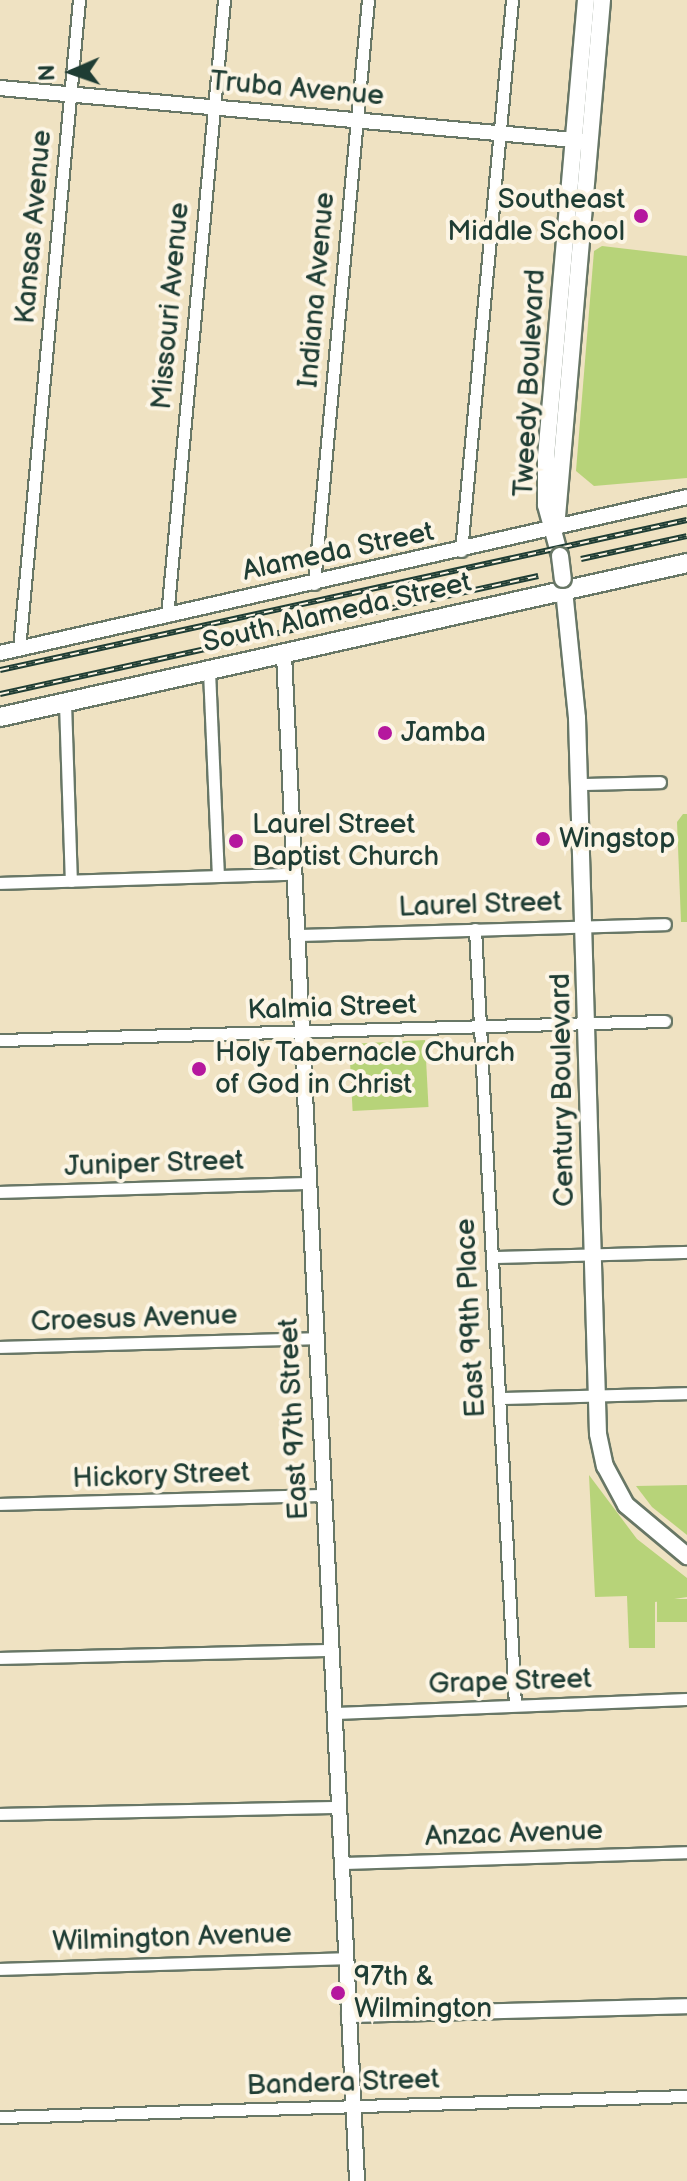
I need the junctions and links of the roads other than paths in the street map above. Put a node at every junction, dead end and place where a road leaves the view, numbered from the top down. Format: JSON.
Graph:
{"nodes":[{"id":1,"x":79,"y":0,"type":"edge"},
{"id":2,"x":224,"y":0,"type":"edge"},
{"id":3,"x":368,"y":0,"type":"edge"},
{"id":4,"x":512,"y":0,"type":"edge"},
{"id":5,"x":586,"y":0,"type":"edge"},
{"id":6,"x":602,"y":0,"type":"edge"},
{"id":7,"x":0,"y":88,"type":"edge"},
{"id":8,"x":70,"y":94,"type":"junction"},
{"id":9,"x":214,"y":108,"type":"junction"},
{"id":10,"x":357,"y":121,"type":"junction"},
{"id":11,"x":499,"y":134,"type":"junction"},
{"id":12,"x":581,"y":141,"type":"junction"},
{"id":13,"x":687,"y":497,"type":"edge"},
{"id":14,"x":556,"y":529,"type":"junction"},
{"id":15,"x":461,"y":551,"type":"junction"},
{"id":16,"x":687,"y":563,"type":"edge"},
{"id":17,"x":314,"y":584,"type":"junction"},
{"id":18,"x":564,"y":584,"type":"junction"},
{"id":19,"x":167,"y":616,"type":"junction"},
{"id":20,"x":19,"y":649,"type":"junction"},
{"id":21,"x":0,"y":653,"type":"edge"},
{"id":22,"x":284,"y":655,"type":"junction"},
{"id":23,"x":209,"y":671,"type":"junction"},
{"id":24,"x":65,"y":703,"type":"junction"},
{"id":25,"x":0,"y":717,"type":"edge"},
{"id":26,"x":660,"y":782,"type":"dead end"},
{"id":27,"x":580,"y":784,"type":"junction"},
{"id":28,"x":294,"y":874,"type":"junction"},
{"id":29,"x":218,"y":876,"type":"junction"},
{"id":30,"x":71,"y":881,"type":"junction"},
{"id":31,"x":0,"y":883,"type":"edge"},
{"id":32,"x":665,"y":924,"type":"dead end"},
{"id":33,"x":585,"y":926,"type":"junction"},
{"id":34,"x":475,"y":929,"type":"junction"},
{"id":35,"x":297,"y":935,"type":"junction"},
{"id":36,"x":665,"y":1021,"type":"dead end"},
{"id":37,"x":587,"y":1024,"type":"junction"},
{"id":38,"x":480,"y":1028,"type":"junction"},
{"id":39,"x":302,"y":1033,"type":"junction"},
{"id":40,"x":0,"y":1040,"type":"edge"},
{"id":41,"x":309,"y":1183,"type":"junction"},
{"id":42,"x":0,"y":1192,"type":"edge"},
{"id":43,"x":687,"y":1252,"type":"edge"},
{"id":44,"x":593,"y":1255,"type":"junction"},
{"id":45,"x":492,"y":1257,"type":"junction"},
{"id":46,"x":317,"y":1338,"type":"junction"},
{"id":47,"x":0,"y":1347,"type":"edge"},
{"id":48,"x":687,"y":1393,"type":"edge"},
{"id":49,"x":596,"y":1395,"type":"junction"},
{"id":50,"x":499,"y":1398,"type":"junction"},
{"id":51,"x":324,"y":1495,"type":"junction"},
{"id":52,"x":0,"y":1504,"type":"edge"},
{"id":53,"x":687,"y":1556,"type":"edge"},
{"id":54,"x":331,"y":1650,"type":"junction"},
{"id":55,"x":0,"y":1658,"type":"edge"},
{"id":56,"x":687,"y":1699,"type":"edge"},
{"id":57,"x":515,"y":1705,"type":"junction"},
{"id":58,"x":335,"y":1713,"type":"junction"},
{"id":59,"x":339,"y":1807,"type":"junction"},
{"id":60,"x":0,"y":1814,"type":"edge"},
{"id":61,"x":687,"y":1852,"type":"edge"},
{"id":62,"x":342,"y":1863,"type":"junction"},
{"id":63,"x":346,"y":1958,"type":"junction"},
{"id":64,"x":0,"y":1969,"type":"edge"},
{"id":65,"x":687,"y":2006,"type":"edge"},
{"id":66,"x":349,"y":2015,"type":"junction"},
{"id":67,"x":687,"y":2096,"type":"edge"},
{"id":68,"x":353,"y":2107,"type":"junction"},
{"id":69,"x":0,"y":2117,"type":"edge"},
{"id":70,"x":357,"y":2181,"type":"edge"}],
"edges":[{"from":1,"to":8,"type":"street","name":"Kansas Avenue"},
{"from":2,"to":9,"type":"street","name":"Missouri Avenue"},
{"from":3,"to":10,"type":"street","name":"Indiana Avenue"},
{"from":4,"to":11,"type":"street"},
{"from":5,"to":12,"type":"main road","name":"Tweedy Boulevard"},
{"from":6,"to":12,"type":"main road","name":"Tweedy Boulevard"},
{"from":7,"to":8,"type":"street","name":"Truba Avenue"},
{"from":8,"to":9,"type":"street","name":"Truba Avenue"},
{"from":8,"to":20,"type":"street","name":"Kansas Avenue"},
{"from":9,"to":10,"type":"street","name":"Truba Avenue"},
{"from":9,"to":19,"type":"street","name":"Missouri Avenue"},
{"from":10,"to":11,"type":"street","name":"Truba Avenue"},
{"from":10,"to":17,"type":"street","name":"Indiana Avenue"},
{"from":11,"to":12,"type":"street","name":"Truba Avenue"},
{"from":11,"to":15,"type":"street"},
{"from":12,"to":14,"type":"main road","name":"Tweedy Boulevard"},
{"from":13,"to":14,"type":"street","name":"Alameda Street"},
{"from":14,"to":15,"type":"street","name":"Alameda Street"},
{"from":14,"to":18,"type":"main road","name":"Tweedy Boulevard","bridge":true},
{"from":15,"to":17,"type":"street","name":"Alameda Street"},
{"from":16,"to":18,"type":"main road","name":"South Alameda Street"},
{"from":17,"to":19,"type":"street","name":"Alameda Street"},
{"from":18,"to":22,"type":"main road","name":"South Alameda Street"},
{"from":18,"to":27,"type":"main road","name":"Century Boulevard"},
{"from":19,"to":20,"type":"street","name":"Alameda Street"},
{"from":20,"to":21,"type":"street","name":"Alameda Street"},
{"from":22,"to":23,"type":"main road","name":"South Alameda Street"},
{"from":22,"to":28,"type":"street","name":"East 97th Street"},
{"from":23,"to":24,"type":"main road","name":"South Alameda Street"},
{"from":23,"to":29,"type":"street"},
{"from":24,"to":25,"type":"main road","name":"South Alameda Street"},
{"from":24,"to":30,"type":"street"},
{"from":26,"to":27,"type":"street"},
{"from":27,"to":33,"type":"main road","name":"Century Boulevard"},
{"from":28,"to":29,"type":"street"},
{"from":28,"to":35,"type":"street","name":"East 97th Street"},
{"from":29,"to":30,"type":"street"},
{"from":30,"to":31,"type":"street"},
{"from":32,"to":33,"type":"street","name":"Laurel Street"},
{"from":33,"to":34,"type":"street","name":"Laurel Street"},
{"from":33,"to":37,"type":"main road","name":"Century Boulevard"},
{"from":34,"to":35,"type":"street","name":"Laurel Street"},
{"from":34,"to":38,"type":"street","name":"East 99th Place"},
{"from":35,"to":39,"type":"street","name":"East 97th Street"},
{"from":36,"to":37,"type":"street","name":"Kalmia Street"},
{"from":37,"to":38,"type":"street","name":"Kalmia Street"},
{"from":37,"to":44,"type":"main road","name":"Century Boulevard"},
{"from":38,"to":39,"type":"street","name":"Kalmia Street"},
{"from":38,"to":45,"type":"street","name":"East 99th Place"},
{"from":39,"to":40,"type":"street","name":"Kalmia Street"},
{"from":39,"to":41,"type":"street","name":"East 97th Street"},
{"from":41,"to":42,"type":"street","name":"Juniper Street"},
{"from":41,"to":46,"type":"street","name":"East 97th Street"},
{"from":43,"to":44,"type":"street"},
{"from":44,"to":45,"type":"street"},
{"from":44,"to":49,"type":"main road","name":"Century Boulevard"},
{"from":45,"to":50,"type":"street","name":"East 99th Place"},
{"from":46,"to":47,"type":"street","name":"Croesus Avenue"},
{"from":46,"to":51,"type":"street","name":"East 97th Street"},
{"from":48,"to":49,"type":"street"},
{"from":49,"to":50,"type":"street"},
{"from":49,"to":53,"type":"main road","name":"Century Boulevard"},
{"from":50,"to":57,"type":"street","name":"East 99th Place"},
{"from":51,"to":52,"type":"street","name":"Hickory Street"},
{"from":51,"to":54,"type":"street","name":"East 97th Street"},
{"from":54,"to":55,"type":"street"},
{"from":54,"to":58,"type":"street","name":"East 97th Street"},
{"from":56,"to":57,"type":"street","name":"Grape Street"},
{"from":57,"to":58,"type":"street","name":"Grape Street"},
{"from":58,"to":59,"type":"street","name":"East 97th Street"},
{"from":59,"to":60,"type":"street"},
{"from":59,"to":62,"type":"street","name":"East 97th Street"},
{"from":61,"to":62,"type":"street","name":"Anzac Avenue"},
{"from":62,"to":63,"type":"street","name":"East 97th Street"},
{"from":63,"to":64,"type":"street","name":"Wilmington Avenue"},
{"from":63,"to":66,"type":"street","name":"East 97th Street"},
{"from":65,"to":66,"type":"street"},
{"from":66,"to":68,"type":"street","name":"East 97th Street"},
{"from":67,"to":68,"type":"street","name":"Bandera Street"},
{"from":68,"to":69,"type":"street","name":"Bandera Street"},
{"from":68,"to":70,"type":"street","name":"East 97th Street"}]}
